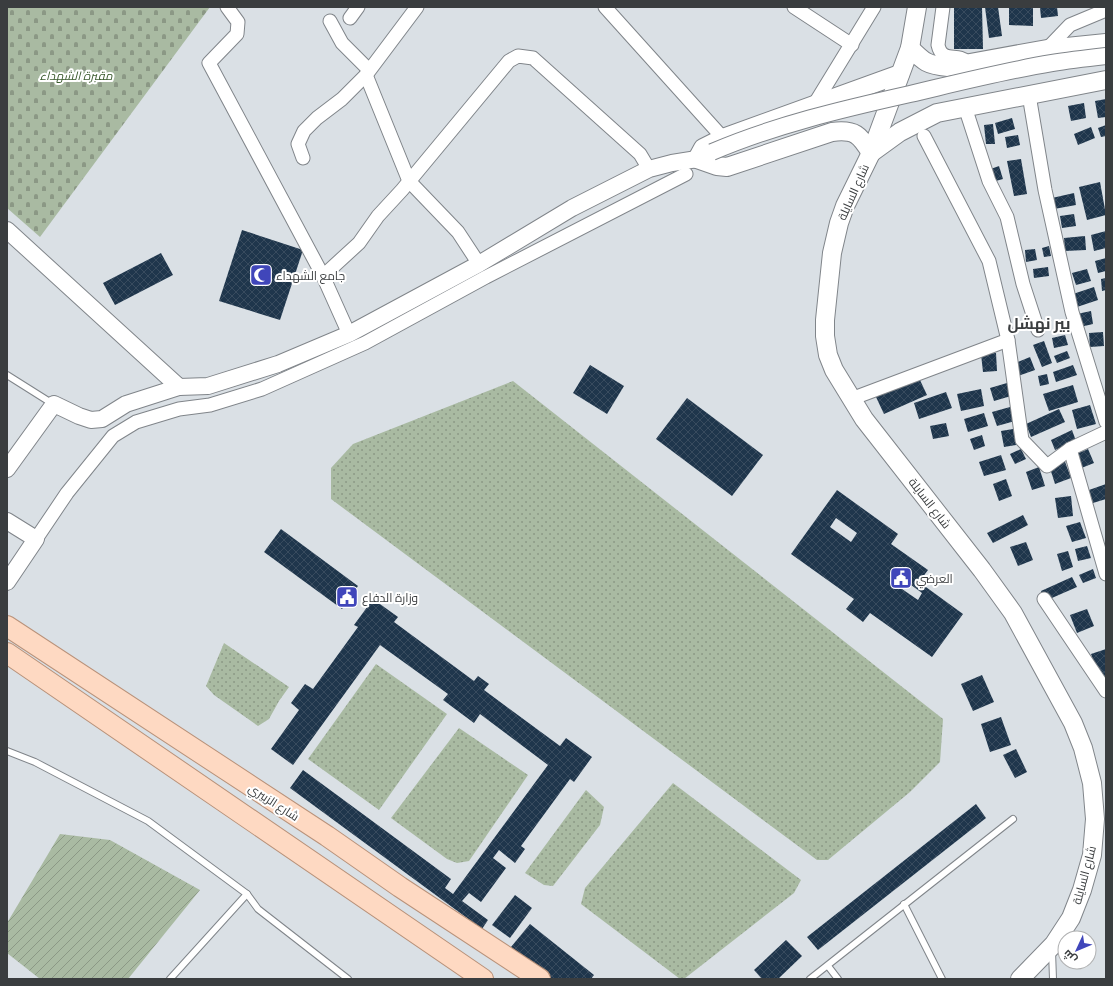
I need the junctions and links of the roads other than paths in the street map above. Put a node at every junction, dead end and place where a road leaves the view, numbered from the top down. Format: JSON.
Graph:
{"nodes":[{"id":1,"x":358,"y":7,"type":"edge"},
{"id":2,"x":417,"y":7,"type":"edge"},
{"id":3,"x":605,"y":7,"type":"edge"},
{"id":4,"x":794,"y":7,"type":"edge"},
{"id":5,"x":874,"y":7,"type":"edge"},
{"id":6,"x":917,"y":7,"type":"edge"},
{"id":7,"x":943,"y":7,"type":"edge"},
{"id":8,"x":230,"y":8,"type":"edge"},
{"id":9,"x":1106,"y":10,"type":"edge"},
{"id":10,"x":350,"y":18,"type":"dead end"},
{"id":11,"x":330,"y":21,"type":"dead end"},
{"id":12,"x":1106,"y":42,"type":"edge"},
{"id":13,"x":852,"y":45,"type":"junction"},
{"id":14,"x":910,"y":48,"type":"junction"},
{"id":15,"x":1047,"y":49,"type":"junction"},
{"id":16,"x":1106,"y":56,"type":"edge"},
{"id":17,"x":968,"y":63,"type":"junction"},
{"id":18,"x":1106,"y":66,"type":"edge"},
{"id":19,"x":368,"y":73,"type":"junction"},
{"id":20,"x":900,"y":74,"type":"junction"},
{"id":21,"x":1106,"y":80,"type":"edge"},
{"id":22,"x":1029,"y":95,"type":"junction"},
{"id":23,"x":814,"y":105,"type":"junction"},
{"id":24,"x":966,"y":107,"type":"junction"},
{"id":25,"x":924,"y":136,"type":"dead end"},
{"id":26,"x":723,"y":138,"type":"junction"},
{"id":27,"x":871,"y":153,"type":"junction"},
{"id":28,"x":708,"y":157,"type":"junction"},
{"id":29,"x":303,"y":158,"type":"dead end"},
{"id":30,"x":649,"y":169,"type":"junction"},
{"id":31,"x":686,"y":174,"type":"dead end"},
{"id":32,"x":409,"y":181,"type":"junction"},
{"id":33,"x":12,"y":237,"type":"edge"},
{"id":34,"x":480,"y":264,"type":"junction"},
{"id":35,"x":323,"y":276,"type":"junction"},
{"id":36,"x":1038,"y":330,"type":"dead end"},
{"id":37,"x":349,"y":334,"type":"junction"},
{"id":38,"x":1008,"y":340,"type":"junction"},
{"id":39,"x":7,"y":375,"type":"edge"},
{"id":40,"x":179,"y":387,"type":"junction"},
{"id":41,"x":851,"y":399,"type":"junction"},
{"id":42,"x":54,"y":404,"type":"junction"},
{"id":43,"x":1106,"y":422,"type":"edge"},
{"id":44,"x":1106,"y":432,"type":"edge"},
{"id":45,"x":1070,"y":449,"type":"junction"},
{"id":46,"x":7,"y":469,"type":"edge"},
{"id":47,"x":7,"y":521,"type":"edge"},
{"id":48,"x":36,"y":538,"type":"junction"},
{"id":49,"x":1106,"y":574,"type":"edge"},
{"id":50,"x":7,"y":582,"type":"edge"},
{"id":51,"x":1044,"y":599,"type":"dead end"},
{"id":52,"x":7,"y":626,"type":"edge"},
{"id":53,"x":7,"y":653,"type":"edge"},
{"id":54,"x":1106,"y":691,"type":"edge"},
{"id":55,"x":7,"y":751,"type":"edge"},
{"id":56,"x":1013,"y":819,"type":"dead end"},
{"id":57,"x":400,"y":887,"type":"junction"},
{"id":58,"x":248,"y":894,"type":"junction"},
{"id":59,"x":372,"y":902,"type":"junction"},
{"id":60,"x":904,"y":904,"type":"junction"},
{"id":61,"x":1052,"y":946,"type":"junction"},
{"id":62,"x":828,"y":966,"type":"junction"},
{"id":63,"x":344,"y":978,"type":"edge"},
{"id":64,"x":170,"y":979,"type":"edge"},
{"id":65,"x":482,"y":979,"type":"edge"},
{"id":66,"x":540,"y":979,"type":"edge"},
{"id":67,"x":810,"y":979,"type":"edge"},
{"id":68,"x":838,"y":979,"type":"edge"},
{"id":69,"x":942,"y":979,"type":"edge"},
{"id":70,"x":1020,"y":979,"type":"edge"},
{"id":71,"x":1054,"y":979,"type":"edge"}],
"edges":[{"from":1,"to":10,"type":"street"},
{"from":2,"to":19,"type":"street"},
{"from":3,"to":26,"type":"street"},
{"from":4,"to":13,"type":"street"},
{"from":5,"to":13,"type":"street"},
{"from":6,"to":14,"type":"main road","name":"شارع السايلة"},
{"from":7,"to":17,"type":"street"},
{"from":8,"to":35,"type":"street"},
{"from":9,"to":15,"type":"street"},
{"from":11,"to":19,"type":"street"},
{"from":12,"to":15,"type":"main road"},
{"from":13,"to":23,"type":"street"},
{"from":14,"to":17,"type":"main road"},
{"from":14,"to":20,"type":"main road","name":"شارع السايلة"},
{"from":15,"to":17,"type":"main road"},
{"from":16,"to":28,"type":"street","bridge":true},
{"from":18,"to":28,"type":"street"},
{"from":19,"to":29,"type":"street"},
{"from":19,"to":32,"type":"street"},
{"from":20,"to":23,"type":"main road"},
{"from":20,"to":27,"type":"main road","name":"شارع السايلة"},
{"from":21,"to":22,"type":"main road"},
{"from":22,"to":24,"type":"main road"},
{"from":22,"to":43,"type":"street"},
{"from":23,"to":26,"type":"main road"},
{"from":24,"to":27,"type":"main road"},
{"from":24,"to":36,"type":"street"},
{"from":25,"to":38,"type":"street"},
{"from":26,"to":28,"type":"main road"},
{"from":27,"to":28,"type":"main road"},
{"from":27,"to":41,"type":"main road","name":"شارع السايلة"},
{"from":28,"to":30,"type":"street"},
{"from":30,"to":32,"type":"street"},
{"from":30,"to":34,"type":"street"},
{"from":31,"to":48,"type":"street"},
{"from":32,"to":34,"type":"street"},
{"from":32,"to":35,"type":"street"},
{"from":33,"to":40,"type":"street"},
{"from":34,"to":37,"type":"street"},
{"from":35,"to":37,"type":"street"},
{"from":37,"to":40,"type":"street"},
{"from":38,"to":41,"type":"street"},
{"from":38,"to":45,"type":"street"},
{"from":39,"to":42,"type":"lane"},
{"from":40,"to":42,"type":"street"},
{"from":41,"to":61,"type":"main road","name":"شارع السايلة"},
{"from":42,"to":46,"type":"street"},
{"from":44,"to":45,"type":"street"},
{"from":45,"to":49,"type":"street"},
{"from":47,"to":48,"type":"street"},
{"from":48,"to":50,"type":"street"},
{"from":51,"to":54,"type":"street"},
{"from":52,"to":57,"type":"main road","name":"شارع الزبيري"},
{"from":53,"to":59,"type":"main road"},
{"from":55,"to":58,"type":"lane"},
{"from":56,"to":60,"type":"lane"},
{"from":57,"to":59,"type":"main road"},
{"from":57,"to":66,"type":"main road","name":"شارع الزبيري"},
{"from":58,"to":63,"type":"lane"},
{"from":58,"to":64,"type":"lane"},
{"from":59,"to":65,"type":"main road"},
{"from":60,"to":62,"type":"lane"},
{"from":60,"to":69,"type":"lane"},
{"from":61,"to":70,"type":"main road","name":"شارع السايلة"},
{"from":61,"to":71,"type":"lane"},
{"from":62,"to":67,"type":"lane"},
{"from":62,"to":68,"type":"lane"}]}
